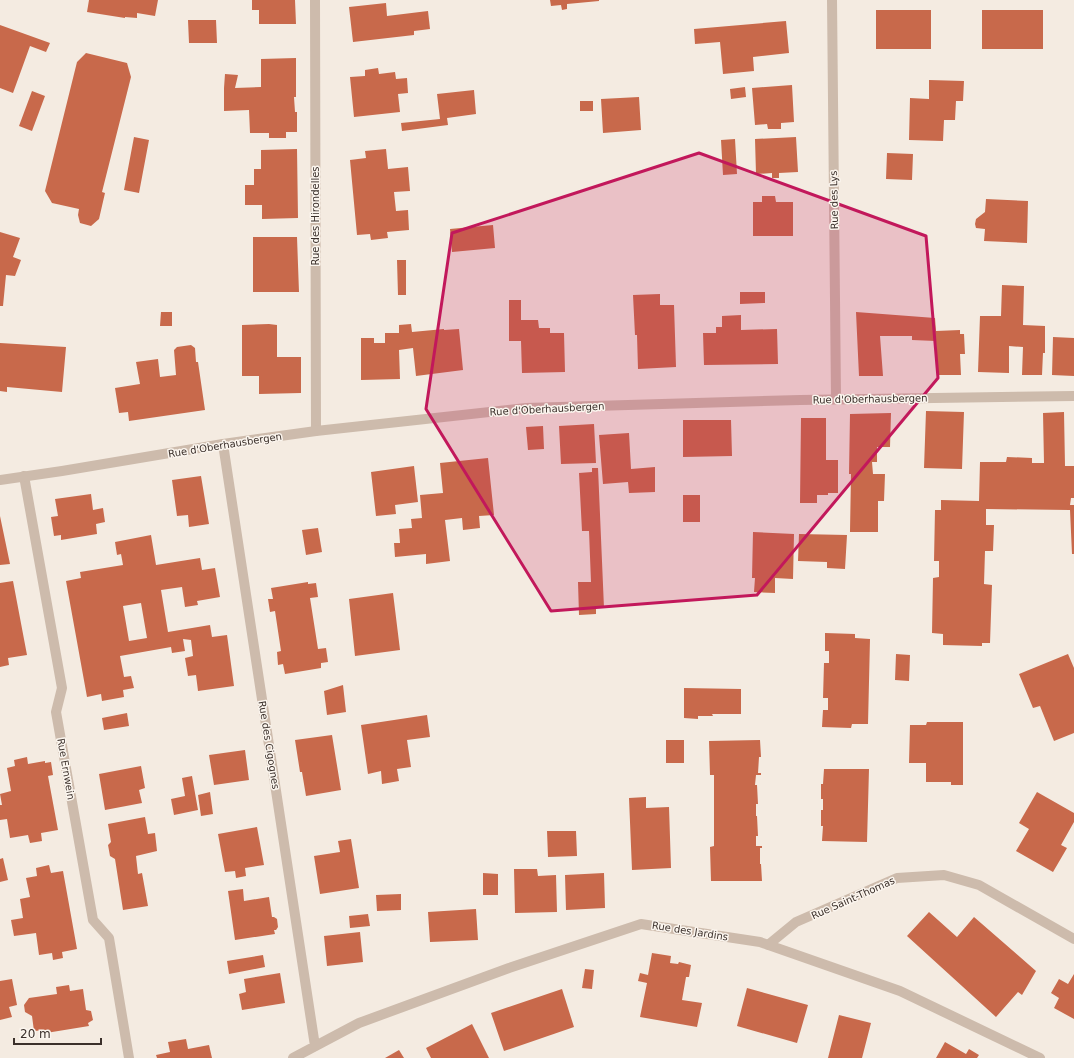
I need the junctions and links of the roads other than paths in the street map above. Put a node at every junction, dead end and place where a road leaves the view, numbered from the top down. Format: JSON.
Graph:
{"nodes":[{"id":1,"x":315,"y":0,"type":"edge"},
{"id":2,"x":832,"y":0,"type":"edge"},
{"id":3,"x":1074,"y":396,"type":"edge"},
{"id":4,"x":836,"y":399,"type":"junction"},
{"id":5,"x":316,"y":431,"type":"junction"},
{"id":6,"x":223,"y":444,"type":"junction"},
{"id":7,"x":24,"y":476,"type":"junction"},
{"id":8,"x":0,"y":480,"type":"edge"},
{"id":9,"x":1074,"y":939,"type":"edge"},
{"id":10,"x":768,"y":945,"type":"junction"},
{"id":11,"x":315,"y":1046,"type":"junction"},
{"id":12,"x":129,"y":1058,"type":"edge"},
{"id":13,"x":293,"y":1058,"type":"edge"},
{"id":14,"x":1040,"y":1058,"type":"edge"}],
"edges":[{"from":1,"to":5,"type":"street","name":"Rue des Hirondelles"},
{"from":2,"to":4,"type":"street","name":"Rue des Lys"},
{"from":3,"to":4,"type":"street","name":"Rue d'Oberhausbergen"},
{"from":4,"to":5,"type":"street","name":"Rue d'Oberhausbergen"},
{"from":5,"to":6,"type":"street","name":"Rue d'Oberhausbergen"},
{"from":6,"to":7,"type":"street","name":"Rue d'Oberhausbergen"},
{"from":6,"to":11,"type":"street","name":"Rue des Cigognes"},
{"from":7,"to":8,"type":"street","name":"Rue d'Oberhausbergen"},
{"from":7,"to":12,"type":"street","name":"Rue Ernwein"},
{"from":9,"to":10,"type":"street","name":"Rue Saint-Thomas"},
{"from":10,"to":11,"type":"street","name":"Rue des Jardins"},
{"from":10,"to":14,"type":"street","name":"Rue des Jardins"},
{"from":11,"to":13,"type":"street","name":"Rue des Jardins"}]}
